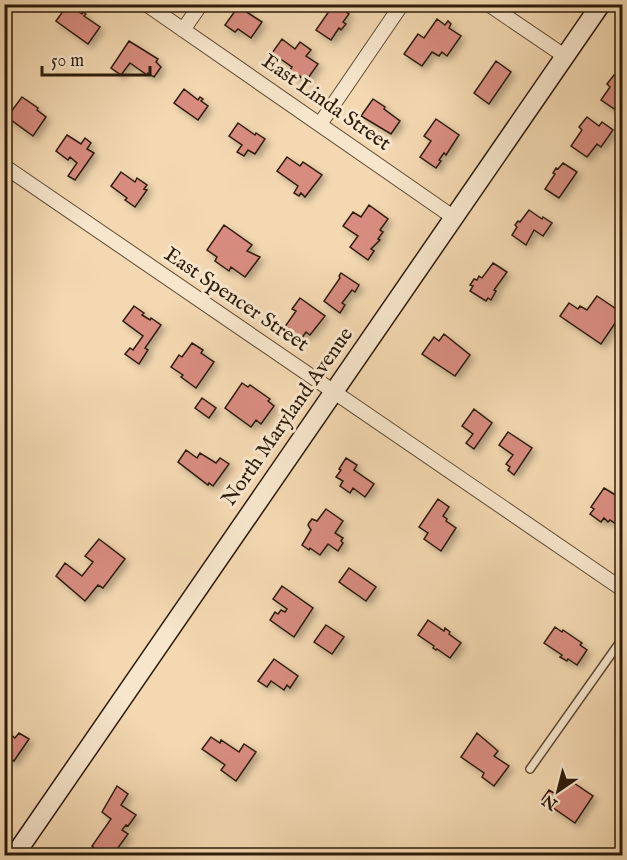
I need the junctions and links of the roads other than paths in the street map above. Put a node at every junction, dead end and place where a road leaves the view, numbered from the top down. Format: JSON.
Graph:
{"nodes":[{"id":1,"x":146,"y":4,"type":"edge"},
{"id":2,"x":201,"y":4,"type":"edge"},
{"id":3,"x":402,"y":4,"type":"edge"},
{"id":4,"x":488,"y":4,"type":"edge"},
{"id":5,"x":601,"y":4,"type":"edge"},
{"id":6,"x":183,"y":30,"type":"junction"},
{"id":7,"x":566,"y":57,"type":"junction"},
{"id":8,"x":320,"y":124,"type":"junction"},
{"id":9,"x":4,"y":166,"type":"edge"},
{"id":10,"x":453,"y":217,"type":"junction"},
{"id":11,"x":333,"y":392,"type":"junction"},
{"id":12,"x":622,"y":589,"type":"edge"},
{"id":13,"x":622,"y":639,"type":"edge"},
{"id":14,"x":530,"y":769,"type":"dead end"},
{"id":15,"x":14,"y":855,"type":"edge"}],
"edges":[{"from":1,"to":6,"type":"street","name":"East Linda Street"},
{"from":2,"to":6,"type":"street"},
{"from":3,"to":8,"type":"street"},
{"from":4,"to":7,"type":"street"},
{"from":5,"to":7,"type":"street","name":"North Maryland Avenue"},
{"from":6,"to":8,"type":"street","name":"East Linda Street"},
{"from":7,"to":10,"type":"street","name":"North Maryland Avenue"},
{"from":8,"to":10,"type":"street","name":"East Linda Street"},
{"from":9,"to":11,"type":"street","name":"East Spencer Street"},
{"from":10,"to":11,"type":"street","name":"North Maryland Avenue"},
{"from":11,"to":12,"type":"street","name":"East Spencer Street"},
{"from":11,"to":15,"type":"street","name":"North Maryland Avenue"},
{"from":13,"to":14,"type":"lane"}]}
